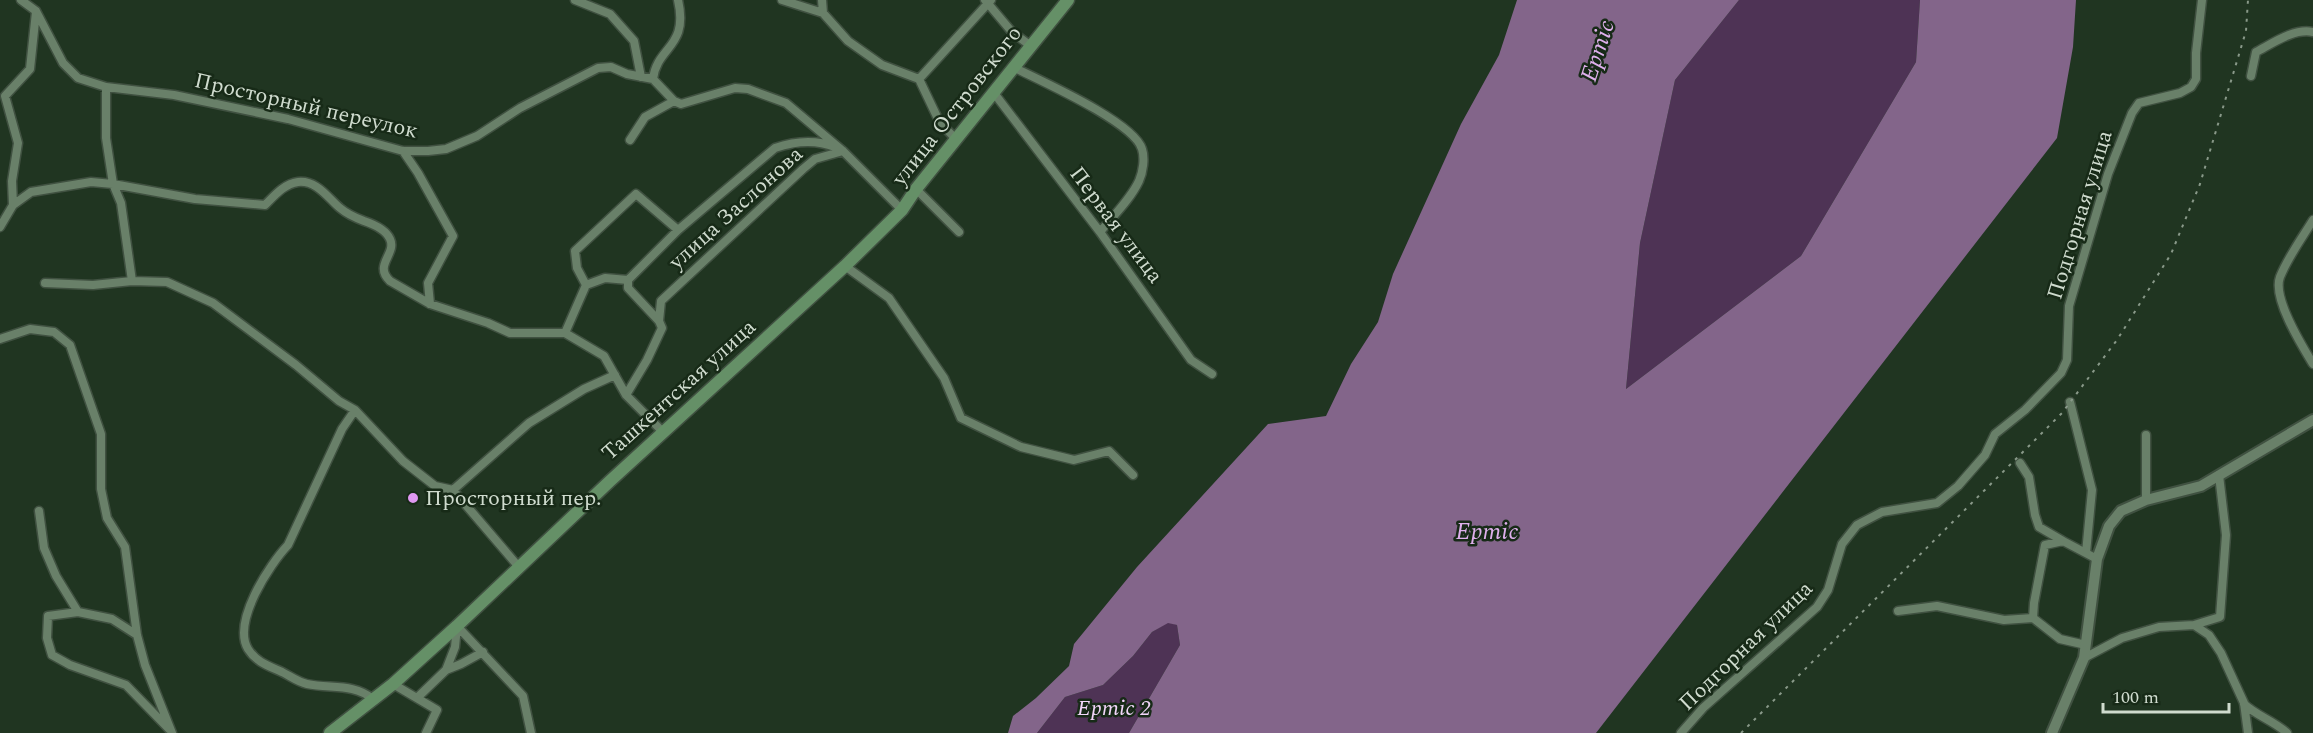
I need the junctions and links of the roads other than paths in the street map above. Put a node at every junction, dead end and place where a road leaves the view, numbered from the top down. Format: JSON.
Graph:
{"nodes":[{"id":1,"x":21,"y":0,"type":"edge"},
{"id":2,"x":575,"y":0,"type":"edge"},
{"id":3,"x":678,"y":0,"type":"edge"},
{"id":4,"x":782,"y":0,"type":"edge"},
{"id":5,"x":822,"y":0,"type":"edge"},
{"id":6,"x":1068,"y":0,"type":"edge"},
{"id":7,"x":2202,"y":0,"type":"edge"},
{"id":8,"x":988,"y":1,"type":"edge"},
{"id":9,"x":36,"y":11,"type":"junction"},
{"id":10,"x":823,"y":14,"type":"junction"},
{"id":11,"x":2313,"y":32,"type":"edge"},
{"id":12,"x":1031,"y":46,"type":"junction"},
{"id":13,"x":1015,"y":68,"type":"junction"},
{"id":14,"x":2251,"y":75,"type":"dead end"},
{"id":15,"x":641,"y":77,"type":"junction"},
{"id":16,"x":652,"y":79,"type":"junction"},
{"id":17,"x":919,"y":79,"type":"junction"},
{"id":18,"x":106,"y":87,"type":"junction"},
{"id":19,"x":994,"y":93,"type":"junction"},
{"id":20,"x":674,"y":101,"type":"junction"},
{"id":21,"x":630,"y":140,"type":"dead end"},
{"id":22,"x":956,"y":140,"type":"junction"},
{"id":23,"x":403,"y":151,"type":"junction"},
{"id":24,"x":843,"y":151,"type":"junction"},
{"id":25,"x":112,"y":184,"type":"junction"},
{"id":26,"x":916,"y":189,"type":"junction"},
{"id":27,"x":13,"y":206,"type":"junction"},
{"id":28,"x":902,"y":210,"type":"junction"},
{"id":29,"x":2313,"y":220,"type":"edge"},
{"id":30,"x":0,"y":227,"type":"edge"},
{"id":31,"x":678,"y":230,"type":"junction"},
{"id":32,"x":959,"y":232,"type":"dead end"},
{"id":33,"x":1100,"y":232,"type":"junction"},
{"id":34,"x":845,"y":266,"type":"junction"},
{"id":35,"x":132,"y":280,"type":"junction"},
{"id":36,"x":628,"y":280,"type":"junction"},
{"id":37,"x":45,"y":283,"type":"dead end"},
{"id":38,"x":586,"y":285,"type":"junction"},
{"id":39,"x":430,"y":304,"type":"junction"},
{"id":40,"x":659,"y":321,"type":"junction"},
{"id":41,"x":565,"y":333,"type":"junction"},
{"id":42,"x":0,"y":339,"type":"edge"},
{"id":43,"x":2313,"y":364,"type":"edge"},
{"id":44,"x":1212,"y":374,"type":"dead end"},
{"id":45,"x":615,"y":375,"type":"junction"},
{"id":46,"x":626,"y":395,"type":"junction"},
{"id":47,"x":2070,"y":402,"type":"dead end"},
{"id":48,"x":355,"y":410,"type":"junction"},
{"id":49,"x":2313,"y":420,"type":"edge"},
{"id":50,"x":664,"y":433,"type":"junction"},
{"id":51,"x":2146,"y":435,"type":"dead end"},
{"id":52,"x":2020,"y":463,"type":"dead end"},
{"id":53,"x":1133,"y":475,"type":"dead end"},
{"id":54,"x":2219,"y":475,"type":"junction"},
{"id":55,"x":453,"y":490,"type":"junction"},
{"id":56,"x":2146,"y":500,"type":"junction"},
{"id":57,"x":39,"y":511,"type":"dead end"},
{"id":58,"x":2063,"y":541,"type":"junction"},
{"id":59,"x":2086,"y":553,"type":"junction"},
{"id":60,"x":2097,"y":560,"type":"junction"},
{"id":61,"x":518,"y":566,"type":"junction"},
{"id":62,"x":1899,"y":611,"type":"dead end"},
{"id":63,"x":78,"y":612,"type":"junction"},
{"id":64,"x":2033,"y":618,"type":"junction"},
{"id":65,"x":2194,"y":625,"type":"junction"},
{"id":66,"x":457,"y":626,"type":"junction"},
{"id":67,"x":137,"y":635,"type":"junction"},
{"id":68,"x":2086,"y":645,"type":"junction"},
{"id":69,"x":483,"y":652,"type":"junction"},
{"id":70,"x":2084,"y":658,"type":"junction"},
{"id":71,"x":446,"y":670,"type":"junction"},
{"id":72,"x":393,"y":684,"type":"junction"},
{"id":73,"x":418,"y":697,"type":"junction"},
{"id":74,"x":374,"y":699,"type":"junction"},
{"id":75,"x":2244,"y":703,"type":"junction"},
{"id":76,"x":171,"y":732,"type":"edge"},
{"id":77,"x":330,"y":733,"type":"edge"},
{"id":78,"x":426,"y":733,"type":"edge"},
{"id":79,"x":531,"y":733,"type":"edge"},
{"id":80,"x":1681,"y":733,"type":"edge"},
{"id":81,"x":2052,"y":733,"type":"edge"},
{"id":82,"x":2248,"y":733,"type":"edge"},
{"id":83,"x":2287,"y":733,"type":"edge"}],
"edges":[{"from":1,"to":9,"type":"street","name":"Просторный переулок"},
{"from":2,"to":15,"type":"street"},
{"from":3,"to":16,"type":"street"},
{"from":4,"to":10,"type":"street"},
{"from":5,"to":10,"type":"street"},
{"from":6,"to":12,"type":"main road","name":"улица Островского"},
{"from":7,"to":80,"type":"street","name":"Подгорная улица"},
{"from":8,"to":12,"type":"street"},
{"from":8,"to":17,"type":"street"},
{"from":9,"to":18,"type":"street","name":"Просторный переулок"},
{"from":9,"to":27,"type":"street"},
{"from":10,"to":17,"type":"street"},
{"from":11,"to":14,"type":"street"},
{"from":12,"to":13,"type":"main road","name":"улица Островского"},
{"from":13,"to":19,"type":"main road","name":"улица Островского"},
{"from":13,"to":33,"type":"street"},
{"from":15,"to":16,"type":"street","name":"Просторный переулок"},
{"from":15,"to":23,"type":"street","name":"Просторный переулок"},
{"from":16,"to":20,"type":"street"},
{"from":17,"to":22,"type":"street"},
{"from":18,"to":23,"type":"street","name":"Просторный переулок"},
{"from":18,"to":25,"type":"street"},
{"from":19,"to":22,"type":"main road","name":"улица Островского"},
{"from":19,"to":33,"type":"street","name":"Первая улица"},
{"from":20,"to":21,"type":"street"},
{"from":20,"to":24,"type":"street"},
{"from":22,"to":26,"type":"main road","name":"улица Островского"},
{"from":23,"to":39,"type":"street"},
{"from":24,"to":28,"type":"street"},
{"from":24,"to":31,"type":"street","name":"улица Заслонова"},
{"from":24,"to":40,"type":"street","name":"улица Заслонова"},
{"from":25,"to":27,"type":"street"},
{"from":25,"to":35,"type":"street"},
{"from":25,"to":39,"type":"street"},
{"from":26,"to":28,"type":"main road","name":"улица Островского"},
{"from":26,"to":32,"type":"street"},
{"from":27,"to":30,"type":"street"},
{"from":28,"to":34,"type":"main road","name":"Ташкентская улица"},
{"from":29,"to":43,"type":"street"},
{"from":31,"to":36,"type":"street","name":"улица Заслонова"},
{"from":31,"to":38,"type":"street"},
{"from":33,"to":44,"type":"street","name":"Первая улица"},
{"from":34,"to":50,"type":"main road","name":"Ташкентская улица"},
{"from":34,"to":53,"type":"street"},
{"from":35,"to":37,"type":"street"},
{"from":35,"to":48,"type":"street"},
{"from":36,"to":38,"type":"street"},
{"from":36,"to":40,"type":"street"},
{"from":38,"to":41,"type":"street"},
{"from":39,"to":41,"type":"street"},
{"from":40,"to":46,"type":"street","name":"улица Заслонова"},
{"from":41,"to":45,"type":"street"},
{"from":42,"to":67,"type":"street"},
{"from":45,"to":46,"type":"street"},
{"from":45,"to":55,"type":"street"},
{"from":46,"to":50,"type":"street"},
{"from":47,"to":59,"type":"street"},
{"from":48,"to":55,"type":"street"},
{"from":48,"to":74,"type":"street"},
{"from":49,"to":54,"type":"street"},
{"from":50,"to":61,"type":"main road","name":"Ташкентская улица"},
{"from":51,"to":56,"type":"street"},
{"from":52,"to":58,"type":"street"},
{"from":54,"to":56,"type":"street"},
{"from":54,"to":65,"type":"street"},
{"from":55,"to":61,"type":"street"},
{"from":56,"to":60,"type":"street"},
{"from":57,"to":63,"type":"street"},
{"from":58,"to":59,"type":"street"},
{"from":58,"to":64,"type":"street"},
{"from":59,"to":60,"type":"street"},
{"from":60,"to":68,"type":"street"},
{"from":61,"to":66,"type":"main road","name":"Ташкентская улица"},
{"from":62,"to":64,"type":"street"},
{"from":63,"to":67,"type":"street"},
{"from":63,"to":76,"type":"street"},
{"from":64,"to":68,"type":"street"},
{"from":65,"to":70,"type":"street"},
{"from":65,"to":75,"type":"street"},
{"from":66,"to":69,"type":"street"},
{"from":66,"to":71,"type":"street"},
{"from":66,"to":72,"type":"main road","name":"Ташкентская улица"},
{"from":67,"to":76,"type":"street"},
{"from":68,"to":70,"type":"street"},
{"from":69,"to":71,"type":"street"},
{"from":69,"to":79,"type":"street"},
{"from":70,"to":81,"type":"street"},
{"from":71,"to":73,"type":"street"},
{"from":72,"to":73,"type":"street"},
{"from":72,"to":74,"type":"main road","name":"Ташкентская улица"},
{"from":73,"to":78,"type":"street"},
{"from":74,"to":77,"type":"main road","name":"Ташкентская улица"},
{"from":75,"to":82,"type":"street"},
{"from":75,"to":83,"type":"street"}]}
